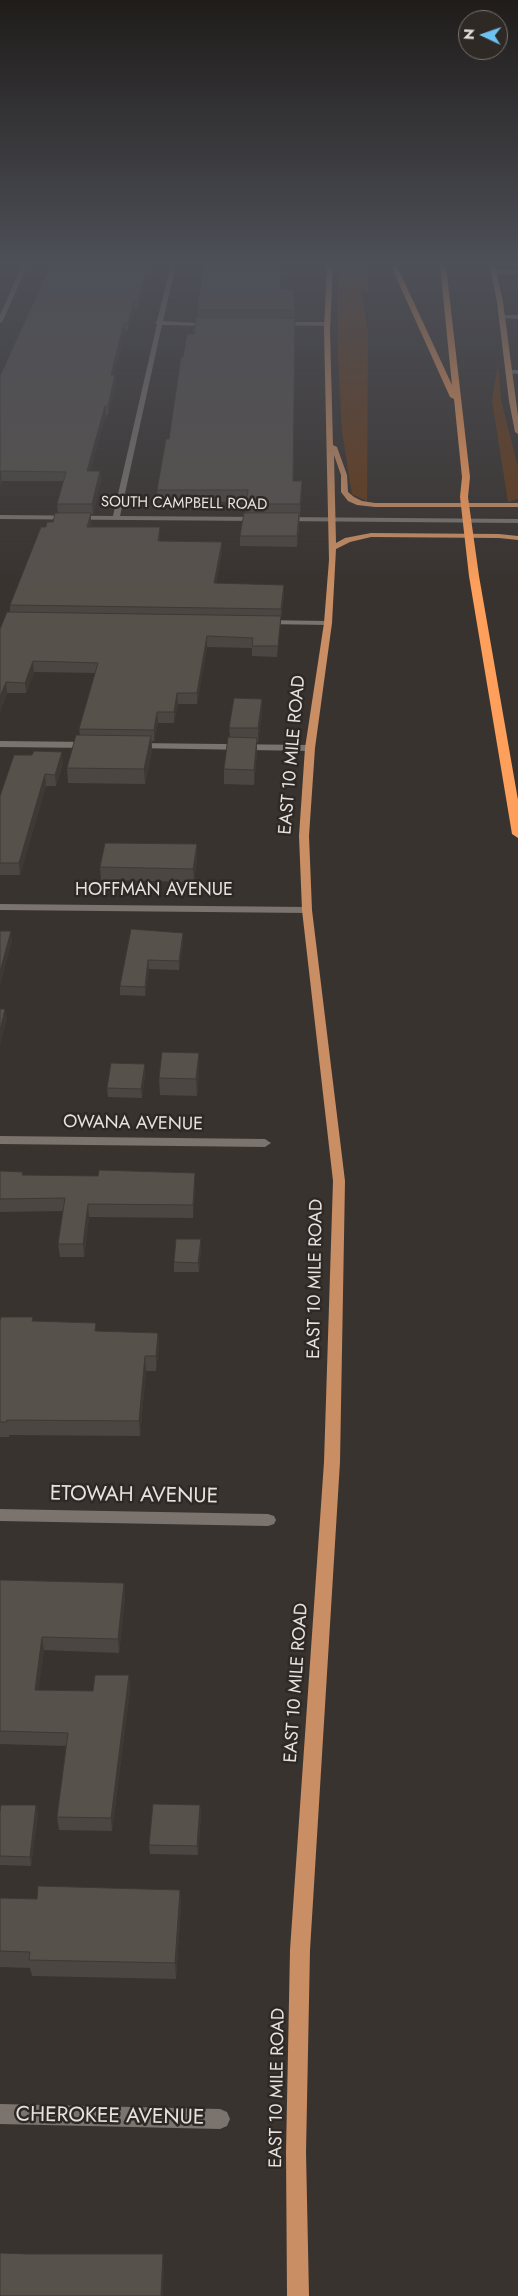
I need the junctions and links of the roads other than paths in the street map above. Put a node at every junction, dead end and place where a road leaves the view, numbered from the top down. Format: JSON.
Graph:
{"nodes":[{"id":1,"x":147,"y":373,"type":"edge"},
{"id":2,"x":328,"y":373,"type":"edge"},
{"id":3,"x":443,"y":373,"type":"edge"},
{"id":4,"x":455,"y":373,"type":"edge"},
{"id":5,"x":508,"y":373,"type":"edge"},
{"id":6,"x":459,"y":407,"type":"junction"},
{"id":7,"x":518,"y":432,"type":"edge"},
{"id":8,"x":329,"y":433,"type":"junction"},
{"id":9,"x":518,"y":505,"type":"edge"},
{"id":10,"x":0,"y":516,"type":"edge"},
{"id":11,"x":116,"y":517,"type":"junction"},
{"id":12,"x":264,"y":519,"type":"edge"},
{"id":13,"x":274,"y":519,"type":"edge"},
{"id":14,"x":333,"y":520,"type":"junction"},
{"id":15,"x":514,"y":521,"type":"edge"},
{"id":16,"x":516,"y":538,"type":"edge"},
{"id":17,"x":333,"y":548,"type":"junction"},
{"id":18,"x":259,"y":622,"type":"edge"},
{"id":19,"x":328,"y":622,"type":"junction"},
{"id":20,"x":0,"y":744,"type":"edge"},
{"id":21,"x":99,"y":745,"type":"edge"},
{"id":22,"x":128,"y":746,"type":"edge"},
{"id":23,"x":310,"y":748,"type":"junction"},
{"id":24,"x":518,"y":834,"type":"edge"},
{"id":25,"x":0,"y":907,"type":"edge"},
{"id":26,"x":307,"y":910,"type":"junction"},
{"id":27,"x":0,"y":1140,"type":"edge"},
{"id":28,"x":265,"y":1143,"type":"dead end"},
{"id":29,"x":0,"y":1515,"type":"edge"},
{"id":30,"x":268,"y":1520,"type":"dead end"},
{"id":31,"x":0,"y":2114,"type":"edge"},
{"id":32,"x":220,"y":2119,"type":"dead end"},
{"id":33,"x":298,"y":2296,"type":"edge"}],
"edges":[{"from":1,"to":11,"type":"street"},
{"from":2,"to":8,"type":"main road","name":"EAST 10 MILE ROAD"},
{"from":3,"to":6,"type":"highway"},
{"from":4,"to":6,"type":"highway"},
{"from":5,"to":7,"type":"main road"},
{"from":6,"to":24,"type":"highway"},
{"from":8,"to":9,"type":"main road"},
{"from":8,"to":14,"type":"main road","name":"EAST 10 MILE ROAD"},
{"from":10,"to":11,"type":"street","name":"SOUTH CAMPBELL ROAD"},
{"from":11,"to":12,"type":"street","name":"SOUTH CAMPBELL ROAD"},
{"from":13,"to":14,"type":"street","name":"SOUTH CAMPBELL ROAD"},
{"from":14,"to":15,"type":"street","name":"SOUTH CAMPBELL ROAD"},
{"from":14,"to":17,"type":"main road","name":"EAST 10 MILE ROAD"},
{"from":16,"to":17,"type":"main road"},
{"from":17,"to":19,"type":"main road","name":"EAST 10 MILE ROAD"},
{"from":18,"to":19,"type":"street"},
{"from":19,"to":23,"type":"main road","name":"EAST 10 MILE ROAD"},
{"from":20,"to":21,"type":"street"},
{"from":22,"to":23,"type":"street"},
{"from":23,"to":26,"type":"main road","name":"EAST 10 MILE ROAD"},
{"from":25,"to":26,"type":"street","name":"HOFFMAN AVENUE"},
{"from":26,"to":33,"type":"main road","name":"EAST 10 MILE ROAD"},
{"from":27,"to":28,"type":"street","name":"OWANA AVENUE"},
{"from":29,"to":30,"type":"street","name":"ETOWAH AVENUE"},
{"from":31,"to":32,"type":"street","name":"CHEROKEE AVENUE"}]}
